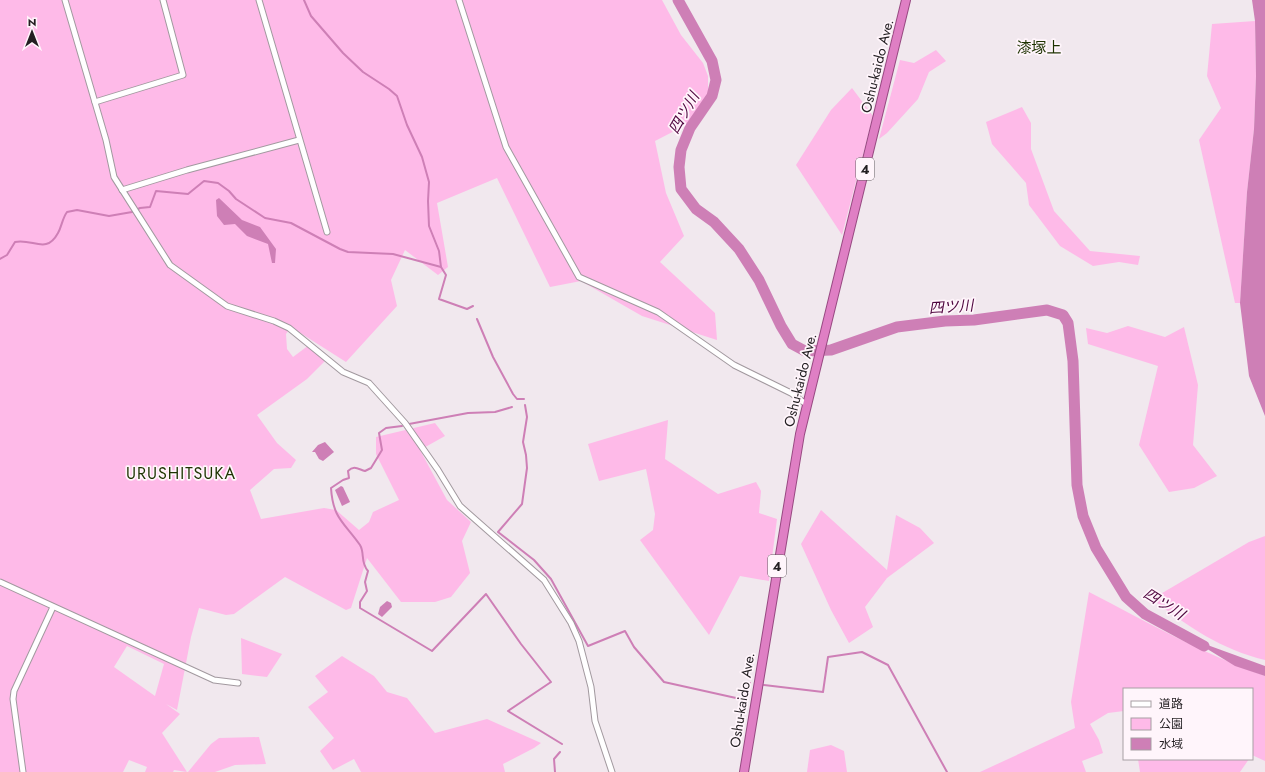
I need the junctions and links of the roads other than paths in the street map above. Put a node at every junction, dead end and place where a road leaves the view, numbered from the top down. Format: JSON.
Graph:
{"nodes":[{"id":1,"x":65,"y":0,"type":"edge"},
{"id":2,"x":163,"y":0,"type":"edge"},
{"id":3,"x":259,"y":0,"type":"edge"},
{"id":4,"x":459,"y":0,"type":"edge"},
{"id":5,"x":906,"y":0,"type":"edge"},
{"id":6,"x":94,"y":102,"type":"junction"},
{"id":7,"x":299,"y":140,"type":"junction"},
{"id":8,"x":122,"y":190,"type":"junction"},
{"id":9,"x":327,"y":232,"type":"dead end"},
{"id":10,"x":806,"y":404,"type":"junction"},
{"id":11,"x":0,"y":582,"type":"edge"},
{"id":12,"x":53,"y":607,"type":"junction"},
{"id":13,"x":238,"y":683,"type":"dead end"},
{"id":14,"x":23,"y":772,"type":"edge"},
{"id":15,"x":612,"y":772,"type":"edge"},
{"id":16,"x":744,"y":772,"type":"edge"}],
"edges":[{"from":1,"to":6,"type":"street"},
{"from":2,"to":6,"type":"street"},
{"from":3,"to":7,"type":"street"},
{"from":4,"to":10,"type":"street"},
{"from":5,"to":10,"type":"highway","name":"Oshu-kaido Ave.","number":"4"},
{"from":6,"to":8,"type":"street"},
{"from":7,"to":8,"type":"street"},
{"from":7,"to":9,"type":"street"},
{"from":8,"to":15,"type":"street"},
{"from":10,"to":16,"type":"highway","name":"Oshu-kaido Ave.","number":"4"},
{"from":11,"to":12,"type":"street"},
{"from":12,"to":13,"type":"street"},
{"from":12,"to":14,"type":"street"}]}
